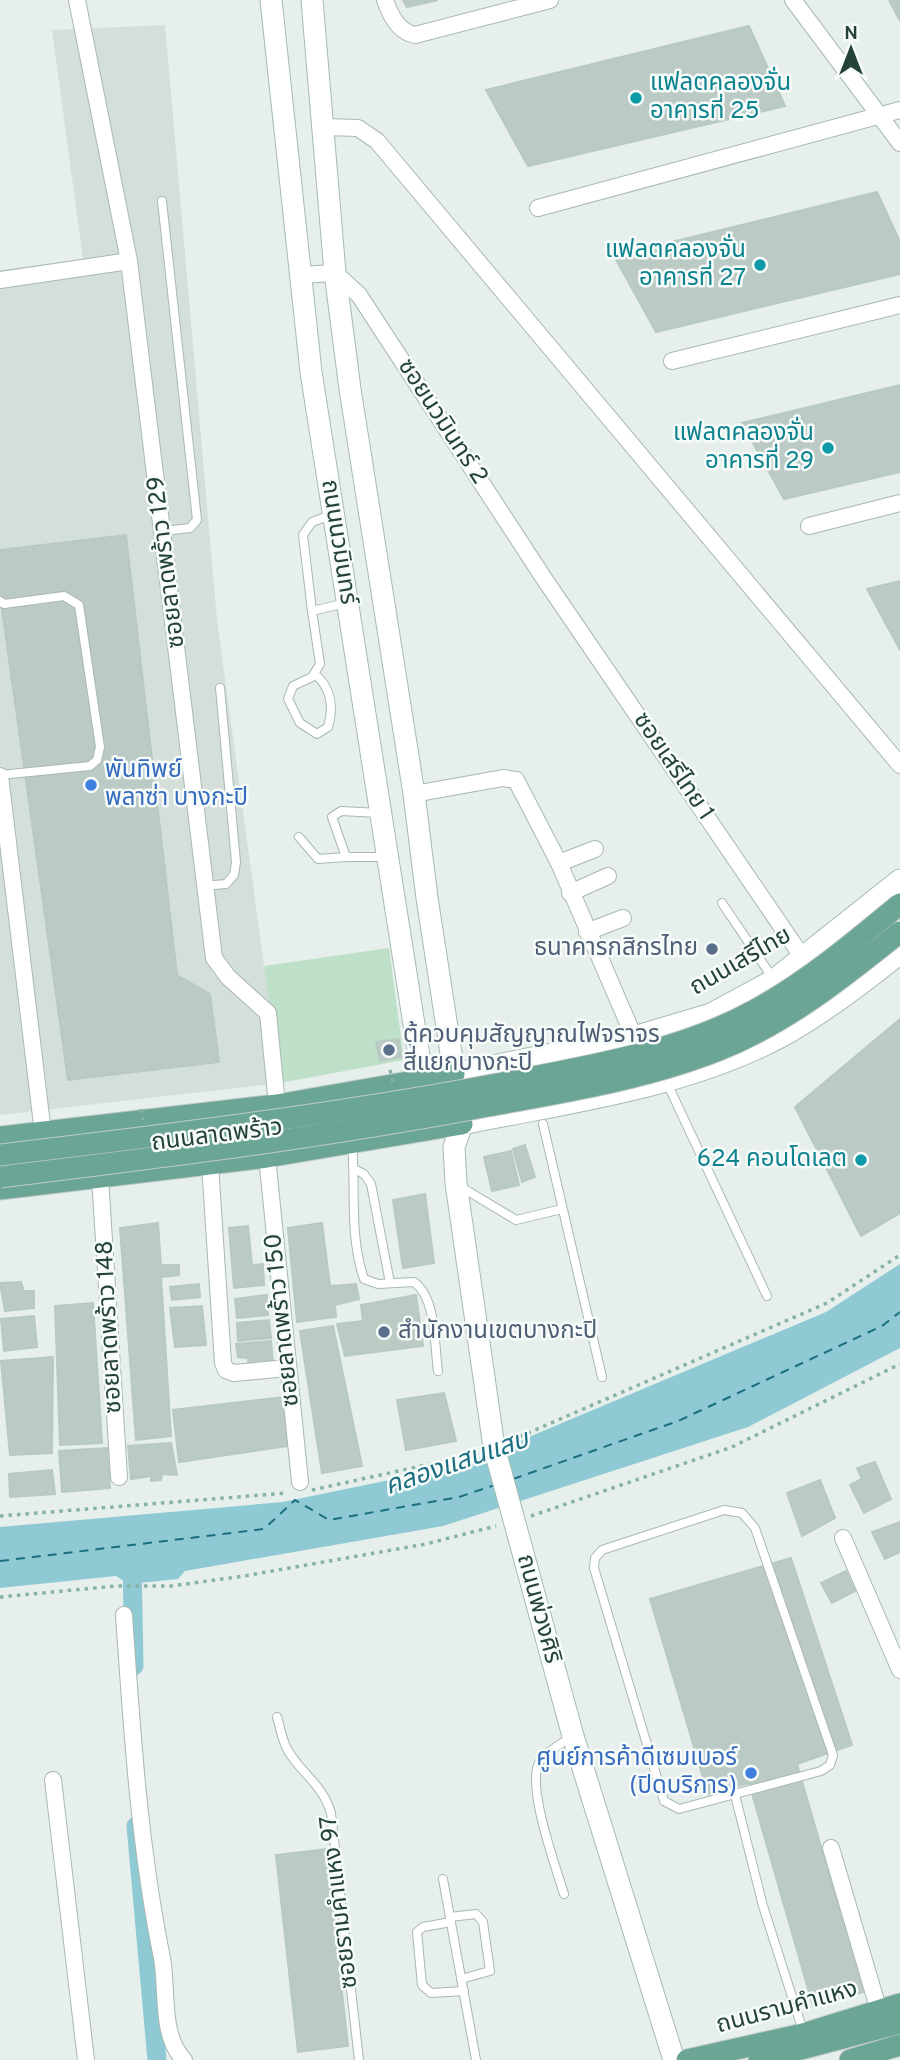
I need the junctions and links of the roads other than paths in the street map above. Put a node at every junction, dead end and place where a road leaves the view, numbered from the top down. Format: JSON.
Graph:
{"nodes":[{"id":1,"x":77,"y":0,"type":"edge"},
{"id":2,"x":271,"y":0,"type":"edge"},
{"id":3,"x":312,"y":0,"type":"edge"},
{"id":4,"x":385,"y":0,"type":"edge"},
{"id":5,"x":550,"y":0,"type":"edge"},
{"id":6,"x":793,"y":0,"type":"edge"},
{"id":7,"x":900,"y":110,"type":"edge"},
{"id":8,"x":880,"y":116,"type":"junction"},
{"id":9,"x":323,"y":127,"type":"junction"},
{"id":10,"x":900,"y":143,"type":"edge"},
{"id":11,"x":162,"y":201,"type":"dead end"},
{"id":12,"x":538,"y":208,"type":"dead end"},
{"id":13,"x":129,"y":261,"type":"junction"},
{"id":14,"x":335,"y":273,"type":"junction"},
{"id":15,"x":299,"y":275,"type":"junction"},
{"id":16,"x":0,"y":280,"type":"edge"},
{"id":17,"x":900,"y":305,"type":"edge"},
{"id":18,"x":672,"y":361,"type":"dead end"},
{"id":19,"x":900,"y":503,"type":"edge"},
{"id":20,"x":334,"y":514,"type":"junction"},
{"id":21,"x":809,"y":526,"type":"dead end"},
{"id":22,"x":164,"y":531,"type":"junction"},
{"id":23,"x":543,"y":577,"type":"joint"},
{"id":24,"x":0,"y":601,"type":"edge"},
{"id":25,"x":348,"y":602,"type":"junction"},
{"id":26,"x":312,"y":611,"type":"junction"},
{"id":27,"x":316,"y":674,"type":"junction"},
{"id":28,"x":220,"y":688,"type":"dead end"},
{"id":29,"x":900,"y":765,"type":"edge"},
{"id":30,"x":0,"y":775,"type":"edge"},
{"id":31,"x":414,"y":794,"type":"junction"},
{"id":32,"x":381,"y":813,"type":"junction"},
{"id":33,"x":299,"y":837,"type":"dead end"},
{"id":34,"x":595,"y":849,"type":"dead end"},
{"id":35,"x":422,"y":852,"type":"junction"},
{"id":36,"x":346,"y":857,"type":"junction"},
{"id":37,"x":387,"y":857,"type":"junction"},
{"id":38,"x":559,"y":863,"type":"junction"},
{"id":39,"x":608,"y":876,"type":"dead end"},
{"id":40,"x":900,"y":880,"type":"edge"},
{"id":41,"x":203,"y":886,"type":"junction"},
{"id":42,"x":570,"y":893,"type":"junction"},
{"id":43,"x":722,"y":903,"type":"dead end"},
{"id":44,"x":900,"y":904,"type":"edge"},
{"id":45,"x":624,"y":918,"type":"dead end"},
{"id":46,"x":587,"y":932,"type":"junction"},
{"id":47,"x":900,"y":932,"type":"edge"},
{"id":48,"x":900,"y":953,"type":"edge"},
{"id":49,"x":803,"y":958,"type":"junction"},
{"id":50,"x":774,"y":980,"type":"junction"},
{"id":51,"x":634,"y":1037,"type":"junction"},
{"id":52,"x":454,"y":1074,"type":"junction"},
{"id":53,"x":666,"y":1080,"type":"junction"},
{"id":54,"x":423,"y":1081,"type":"junction"},
{"id":55,"x":277,"y":1105,"type":"junction"},
{"id":56,"x":462,"y":1124,"type":"junction"},
{"id":57,"x":543,"y":1124,"type":"dead end"},
{"id":58,"x":439,"y":1128,"type":"junction"},
{"id":59,"x":43,"y":1133,"type":"junction"},
{"id":60,"x":0,"y":1138,"type":"edge"},
{"id":61,"x":352,"y":1144,"type":"junction"},
{"id":62,"x":454,"y":1147,"type":"junction"},
{"id":63,"x":0,"y":1155,"type":"edge"},
{"id":64,"x":267,"y":1157,"type":"junction"},
{"id":65,"x":210,"y":1164,"type":"junction"},
{"id":66,"x":354,"y":1169,"type":"junction"},
{"id":67,"x":0,"y":1177,"type":"edge"},
{"id":68,"x":100,"y":1177,"type":"junction"},
{"id":69,"x":456,"y":1183,"type":"junction"},
{"id":70,"x":0,"y":1189,"type":"edge"},
{"id":71,"x":562,"y":1209,"type":"junction"},
{"id":72,"x":390,"y":1283,"type":"junction"},
{"id":73,"x":766,"y":1296,"type":"dead end"},
{"id":74,"x":288,"y":1368,"type":"junction"},
{"id":75,"x":438,"y":1371,"type":"dead end"},
{"id":76,"x":602,"y":1377,"type":"dead end"},
{"id":77,"x":119,"y":1477,"type":"dead end"},
{"id":78,"x":302,"y":1488,"type":"road end"},
{"id":79,"x":843,"y":1538,"type":"dead end"},
{"id":80,"x":124,"y":1615,"type":"dead end"},
{"id":81,"x":900,"y":1670,"type":"edge"},
{"id":82,"x":277,"y":1717,"type":"dead end"},
{"id":83,"x":573,"y":1736,"type":"junction"},
{"id":84,"x":53,"y":1780,"type":"dead end"},
{"id":85,"x":735,"y":1795,"type":"junction"},
{"id":86,"x":831,"y":1849,"type":"dead end"},
{"id":87,"x":443,"y":1879,"type":"dead end"},
{"id":88,"x":564,"y":1894,"type":"dead end"},
{"id":89,"x":450,"y":1919,"type":"junction"},
{"id":90,"x":461,"y":1979,"type":"junction"},
{"id":91,"x":464,"y":1991,"type":"junction"},
{"id":92,"x":900,"y":2004,"type":"edge"},
{"id":93,"x":879,"y":2011,"type":"junction"},
{"id":94,"x":900,"y":2023,"type":"edge"},
{"id":95,"x":803,"y":2034,"type":"junction"},
{"id":96,"x":900,"y":2045,"type":"edge"},
{"id":97,"x":710,"y":2058,"type":"edge"},
{"id":98,"x":86,"y":2060,"type":"edge"},
{"id":99,"x":184,"y":2060,"type":"edge"},
{"id":100,"x":359,"y":2060,"type":"edge"},
{"id":101,"x":476,"y":2060,"type":"edge"},
{"id":102,"x":674,"y":2060,"type":"edge"},
{"id":103,"x":687,"y":2060,"type":"edge"},
{"id":104,"x":759,"y":2060,"type":"edge"},
{"id":105,"x":852,"y":2060,"type":"edge"}],
"edges":[{"from":1,"to":13,"type":"street","name":"ซอยลาดพร้าว 129"},
{"from":2,"to":15,"type":"main road","name":"ถนนนวมินทร์"},
{"from":3,"to":9,"type":"main road","name":"ถนนนวมินทร์"},
{"from":4,"to":5,"type":"street"},
{"from":6,"to":8,"type":"street"},
{"from":7,"to":8,"type":"street"},
{"from":8,"to":10,"type":"street"},
{"from":8,"to":12,"type":"street"},
{"from":9,"to":14,"type":"main road","name":"ถนนนวมินทร์"},
{"from":9,"to":29,"type":"street"},
{"from":11,"to":22,"type":"lane"},
{"from":13,"to":16,"type":"street"},
{"from":13,"to":22,"type":"street","name":"ซอยลาดพร้าว 129"},
{"from":14,"to":15,"type":"street"},
{"from":14,"to":23,"type":"street","name":"ซอยนวมินทร์ 2"},
{"from":14,"to":31,"type":"main road","name":"ถนนนวมินทร์"},
{"from":15,"to":20,"type":"main road","name":"ถนนนวมินทร์"},
{"from":17,"to":18,"type":"street"},
{"from":19,"to":21,"type":"street"},
{"from":20,"to":25,"type":"main road","name":"ถนนนวมินทร์"},
{"from":20,"to":26,"type":"lane"},
{"from":22,"to":41,"type":"street","name":"ซอยลาดพร้าว 129"},
{"from":23,"to":49,"type":"street","name":"ซอยเสรีไทย 1"},
{"from":24,"to":30,"type":"lane"},
{"from":25,"to":26,"type":"lane"},
{"from":25,"to":32,"type":"main road","name":"ถนนนวมินทร์"},
{"from":26,"to":27,"type":"lane"},
{"from":27,"to":27,"type":"lane"},
{"from":28,"to":41,"type":"lane"},
{"from":30,"to":59,"type":"street"},
{"from":31,"to":35,"type":"main road","name":"ถนนนวมินทร์"},
{"from":31,"to":38,"type":"street"},
{"from":32,"to":36,"type":"lane"},
{"from":32,"to":37,"type":"main road","name":"ถนนนวมินทร์"},
{"from":33,"to":36,"type":"lane"},
{"from":34,"to":38,"type":"street"},
{"from":35,"to":37,"type":"main road"},
{"from":35,"to":52,"type":"main road","name":"ถนนนวมินทร์"},
{"from":36,"to":37,"type":"lane"},
{"from":37,"to":54,"type":"main road","name":"ถนนนวมินทร์"},
{"from":38,"to":42,"type":"street"},
{"from":39,"to":42,"type":"street"},
{"from":40,"to":49,"type":"main road","name":"ถนนเสรีไทย"},
{"from":41,"to":55,"type":"street","name":"ซอยลาดพร้าว 129"},
{"from":42,"to":46,"type":"street"},
{"from":43,"to":50,"type":"lane"},
{"from":44,"to":63,"type":"main road","bridge":true},
{"from":45,"to":46,"type":"street"},
{"from":46,"to":51,"type":"street"},
{"from":47,"to":67,"type":"main road","bridge":true},
{"from":48,"to":53,"type":"main road"},
{"from":49,"to":50,"type":"main road","name":"ถนนเสรีไทย"},
{"from":50,"to":51,"type":"main road","name":"ถนนเสรีไทย"},
{"from":51,"to":52,"type":"main road","name":"ถนนเสรีไทย"},
{"from":52,"to":54,"type":"main road","name":"ถนนเสรีไทย"},
{"from":52,"to":56,"type":"main road","name":"ถนนพ่วงศิริ"},
{"from":53,"to":56,"type":"main road"},
{"from":53,"to":73,"type":"lane"},
{"from":54,"to":55,"type":"main road","name":"ถนนลาดพร้าว"},
{"from":54,"to":58,"type":"main road"},
{"from":55,"to":59,"type":"main road","name":"ถนนลาดพร้าว"},
{"from":56,"to":58,"type":"main road"},
{"from":56,"to":62,"type":"main road","name":"ถนนพ่วงศิริ"},
{"from":57,"to":71,"type":"lane"},
{"from":58,"to":61,"type":"main road","name":"ถนนลาดพร้าว"},
{"from":58,"to":62,"type":"main road"},
{"from":59,"to":60,"type":"main road","name":"ถนนลาดพร้าว"},
{"from":61,"to":64,"type":"main road","name":"ถนนลาดพร้าว"},
{"from":61,"to":66,"type":"lane"},
{"from":62,"to":69,"type":"main road","name":"ถนนพ่วงศิริ"},
{"from":64,"to":65,"type":"main road","name":"ถนนลาดพร้าว"},
{"from":64,"to":74,"type":"street","name":"ซอยลาดพร้าว 150"},
{"from":65,"to":68,"type":"main road","name":"ถนนลาดพร้าว"},
{"from":65,"to":74,"type":"street"},
{"from":66,"to":72,"type":"lane"},
{"from":66,"to":72,"type":"lane"},
{"from":68,"to":70,"type":"main road","name":"ถนนลาดพร้าว"},
{"from":68,"to":77,"type":"street","name":"ซอยลาดพร้าว 148"},
{"from":69,"to":71,"type":"lane"},
{"from":69,"to":83,"type":"main road","name":"ถนนพ่วงศิริ"},
{"from":71,"to":76,"type":"lane"},
{"from":72,"to":75,"type":"lane"},
{"from":74,"to":78,"type":"street","name":"ซอยลาดพร้าว 150"},
{"from":79,"to":81,"type":"street"},
{"from":80,"to":99,"type":"street"},
{"from":82,"to":100,"type":"lane","name":"ซอยรามคำแหง 97"},
{"from":83,"to":88,"type":"lane"},
{"from":83,"to":102,"type":"main road","name":"ถนนพ่วงศิริ"},
{"from":84,"to":98,"type":"street"},
{"from":85,"to":85,"type":"lane"},
{"from":85,"to":95,"type":"lane"},
{"from":86,"to":93,"type":"street"},
{"from":87,"to":89,"type":"lane"},
{"from":89,"to":90,"type":"lane"},
{"from":89,"to":90,"type":"lane"},
{"from":89,"to":91,"type":"lane"},
{"from":90,"to":91,"type":"lane"},
{"from":91,"to":101,"type":"lane"},
{"from":92,"to":93,"type":"main road","name":"ถนนรามคำแหง"},
{"from":93,"to":95,"type":"main road","name":"ถนนรามคำแหง"},
{"from":94,"to":104,"type":"main road","name":"ถนนรามคำแหง"},
{"from":95,"to":97,"type":"main road","name":"ถนนรามคำแหง"},
{"from":96,"to":105,"type":"main road"},
{"from":97,"to":103,"type":"main road","name":"ถนนรามคำแหง"}]}
